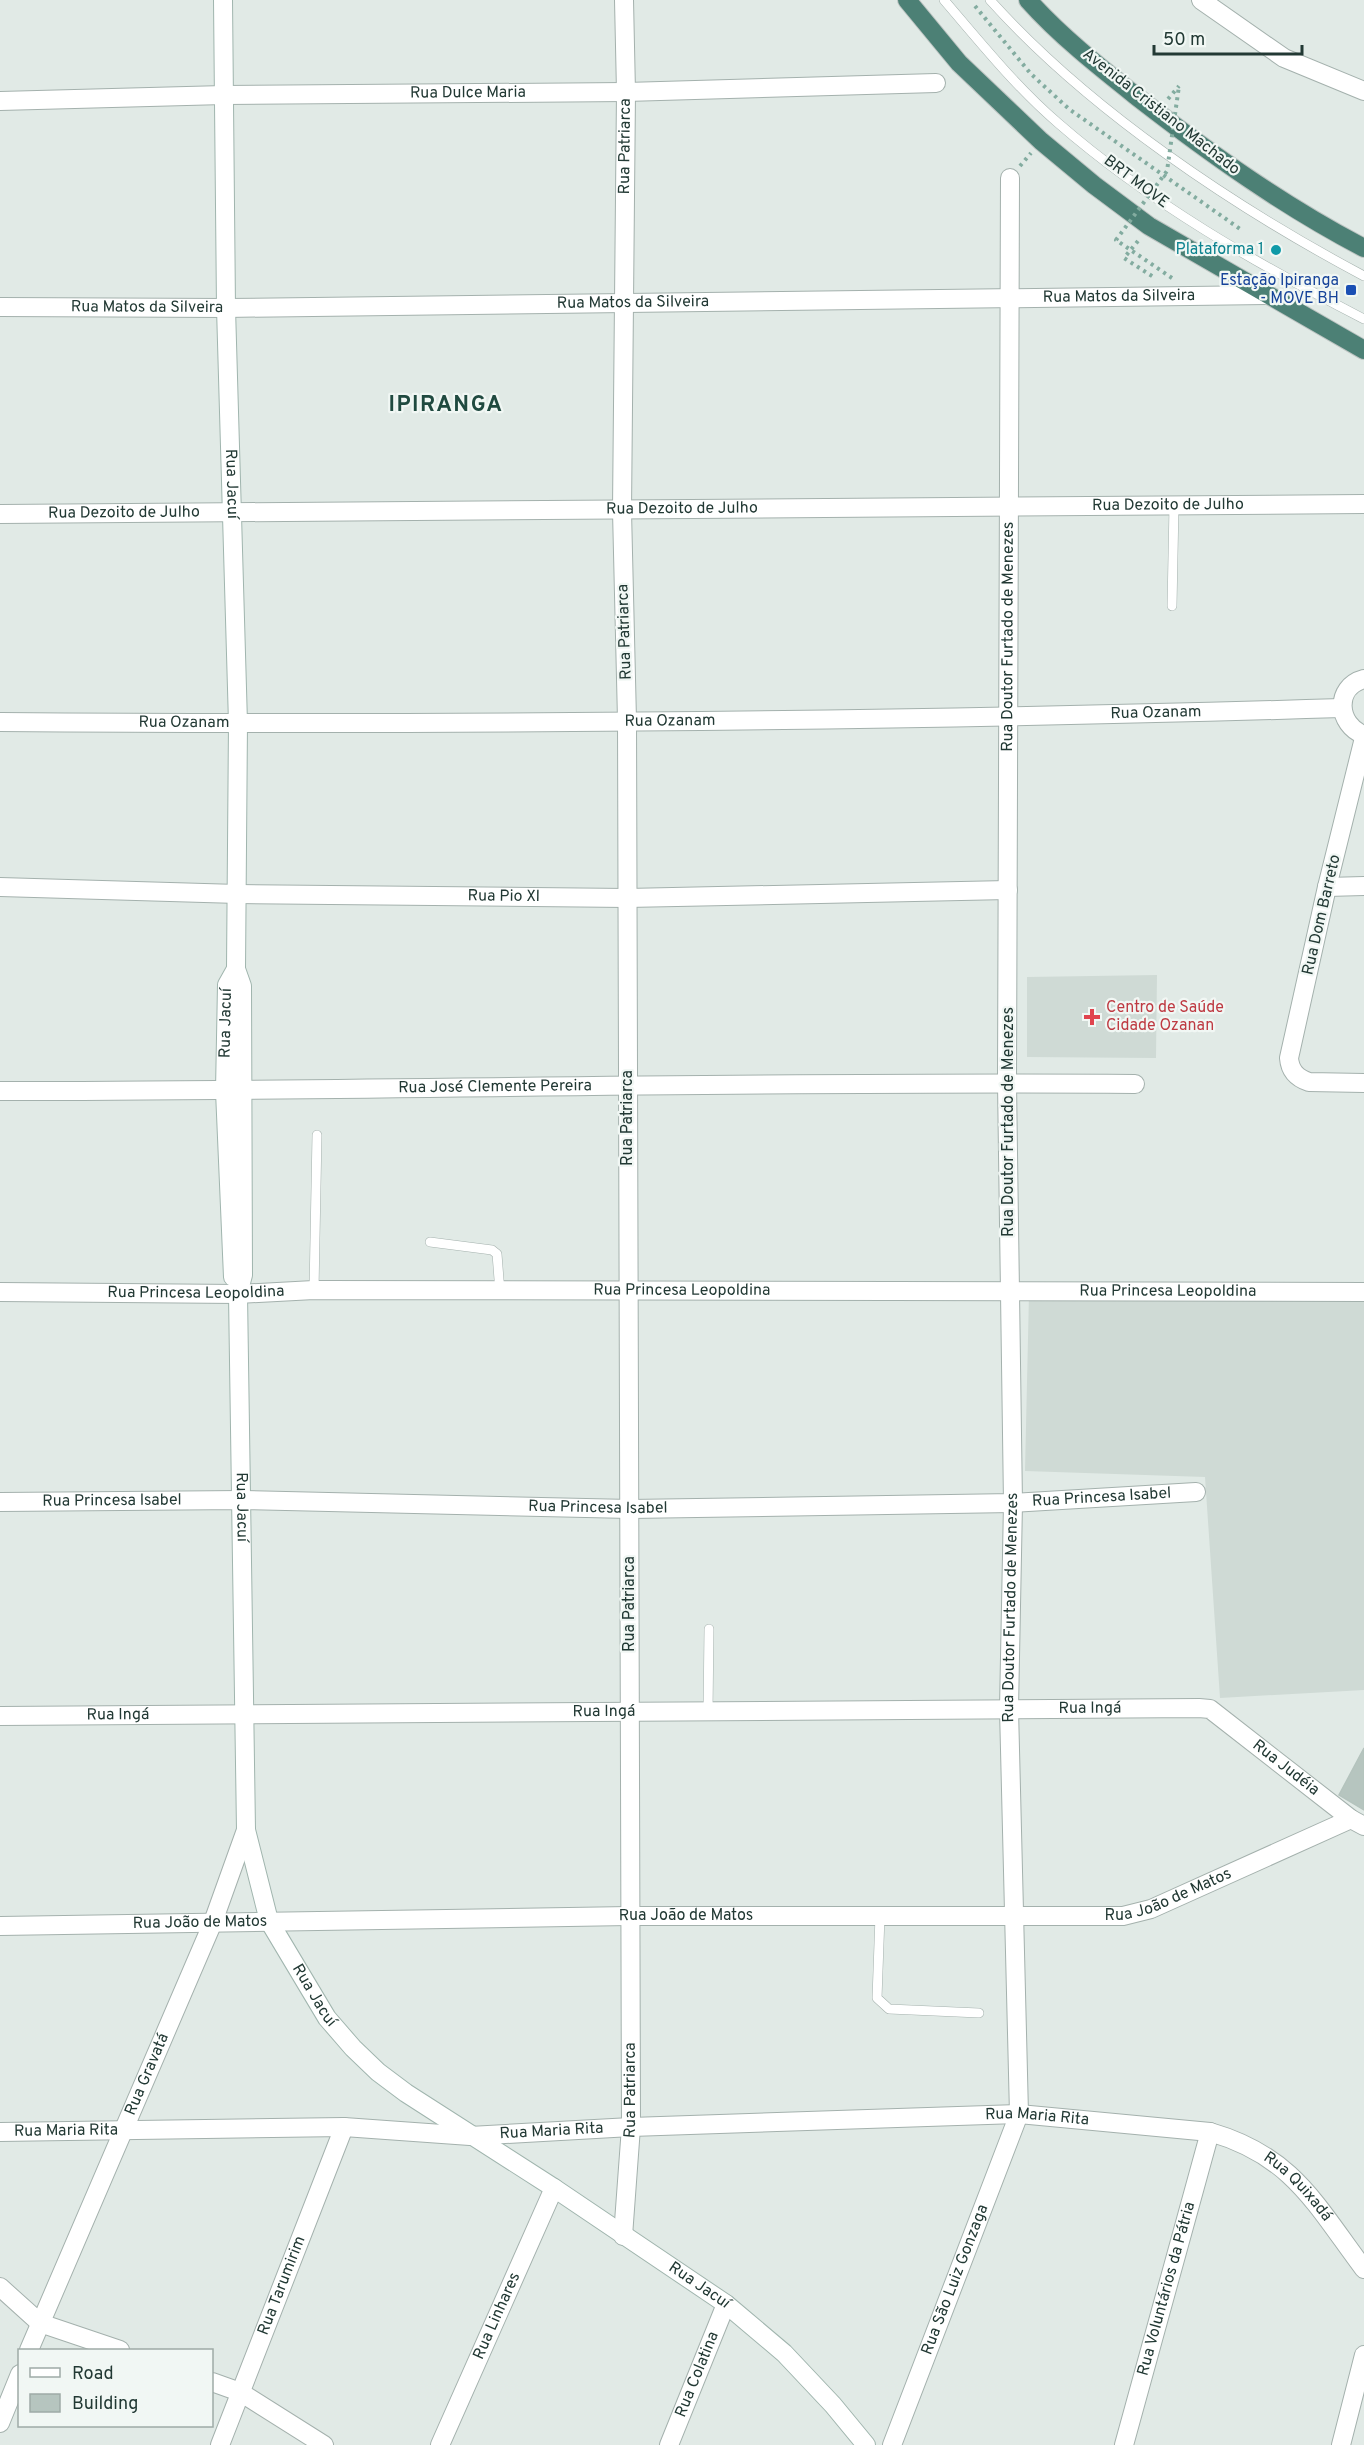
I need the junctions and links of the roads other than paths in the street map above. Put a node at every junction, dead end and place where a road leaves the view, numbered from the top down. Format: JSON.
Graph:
{"nodes":[{"id":1,"x":223,"y":0,"type":"edge"},
{"id":2,"x":624,"y":0,"type":"edge"},
{"id":3,"x":907,"y":0,"type":"edge"},
{"id":4,"x":944,"y":0,"type":"edge"},
{"id":5,"x":990,"y":0,"type":"edge"},
{"id":6,"x":1028,"y":0,"type":"edge"},
{"id":7,"x":1201,"y":0,"type":"edge"},
{"id":8,"x":936,"y":83,"type":"dead end"},
{"id":9,"x":1364,"y":91,"type":"edge"},
{"id":10,"x":626,"y":92,"type":"junction"},
{"id":11,"x":224,"y":95,"type":"junction"},
{"id":12,"x":0,"y":101,"type":"edge"},
{"id":13,"x":1010,"y":178,"type":"road end"},
{"id":14,"x":1364,"y":248,"type":"edge"},
{"id":15,"x":1364,"y":276,"type":"edge"},
{"id":16,"x":1267,"y":295,"type":"junction"},
{"id":17,"x":1012,"y":299,"type":"junction"},
{"id":18,"x":624,"y":303,"type":"junction"},
{"id":19,"x":0,"y":307,"type":"edge"},
{"id":20,"x":226,"y":308,"type":"junction"},
{"id":21,"x":1364,"y":319,"type":"edge"},
{"id":22,"x":1364,"y":350,"type":"edge"},
{"id":23,"x":1364,"y":504,"type":"edge"},
{"id":24,"x":1174,"y":506,"type":"junction"},
{"id":25,"x":1010,"y":508,"type":"junction"},
{"id":26,"x":622,"y":511,"type":"junction"},
{"id":27,"x":234,"y":512,"type":"junction"},
{"id":28,"x":0,"y":514,"type":"edge"},
{"id":29,"x":1172,"y":606,"type":"dead end"},
{"id":30,"x":1364,"y":679,"type":"edge"},
{"id":31,"x":1342,"y":708,"type":"junction"},
{"id":32,"x":1009,"y":719,"type":"junction"},
{"id":33,"x":627,"y":720,"type":"junction"},
{"id":34,"x":0,"y":722,"type":"edge"},
{"id":35,"x":238,"y":723,"type":"junction"},
{"id":36,"x":1364,"y":736,"type":"edge"},
{"id":37,"x":1364,"y":886,"type":"edge"},
{"id":38,"x":1327,"y":887,"type":"junction"},
{"id":39,"x":0,"y":888,"type":"edge"},
{"id":40,"x":1008,"y":890,"type":"junction"},
{"id":41,"x":238,"y":894,"type":"junction"},
{"id":42,"x":627,"y":898,"type":"junction"},
{"id":43,"x":236,"y":969,"type":"junction"},
{"id":44,"x":1007,"y":1083,"type":"junction"},
{"id":45,"x":1364,"y":1083,"type":"edge"},
{"id":46,"x":628,"y":1084,"type":"junction"},
{"id":47,"x":1135,"y":1084,"type":"dead end"},
{"id":48,"x":0,"y":1091,"type":"edge"},
{"id":49,"x":225,"y":1091,"type":"junction"},
{"id":50,"x":244,"y":1092,"type":"junction"},
{"id":51,"x":317,"y":1135,"type":"dead end"},
{"id":52,"x":430,"y":1242,"type":"dead end"},
{"id":53,"x":314,"y":1290,"type":"junction"},
{"id":54,"x":1011,"y":1291,"type":"junction"},
{"id":55,"x":0,"y":1292,"type":"edge"},
{"id":56,"x":500,"y":1292,"type":"junction"},
{"id":57,"x":628,"y":1292,"type":"junction"},
{"id":58,"x":1364,"y":1292,"type":"edge"},
{"id":59,"x":238,"y":1294,"type":"junction"},
{"id":60,"x":1196,"y":1492,"type":"dead end"},
{"id":61,"x":242,"y":1500,"type":"junction"},
{"id":62,"x":0,"y":1502,"type":"edge"},
{"id":63,"x":1013,"y":1503,"type":"junction"},
{"id":64,"x":630,"y":1509,"type":"junction"},
{"id":65,"x":710,"y":1629,"type":"dead end"},
{"id":66,"x":1009,"y":1709,"type":"junction"},
{"id":67,"x":1209,"y":1709,"type":"joint"},
{"id":68,"x":708,"y":1712,"type":"junction"},
{"id":69,"x":243,"y":1713,"type":"junction"},
{"id":70,"x":629,"y":1713,"type":"junction"},
{"id":71,"x":0,"y":1716,"type":"edge"},
{"id":72,"x":1357,"y":1822,"type":"edge"},
{"id":73,"x":246,"y":1830,"type":"junction"},
{"id":74,"x":629,"y":1916,"type":"junction"},
{"id":75,"x":880,"y":1916,"type":"junction"},
{"id":76,"x":1015,"y":1916,"type":"junction"},
{"id":77,"x":268,"y":1921,"type":"junction"},
{"id":78,"x":213,"y":1922,"type":"junction"},
{"id":79,"x":0,"y":1926,"type":"edge"},
{"id":80,"x":979,"y":2013,"type":"dead end"},
{"id":81,"x":1019,"y":2115,"type":"junction"},
{"id":82,"x":344,"y":2127,"type":"junction"},
{"id":83,"x":631,"y":2127,"type":"junction"},
{"id":84,"x":0,"y":2132,"type":"edge"},
{"id":85,"x":122,"y":2132,"type":"junction"},
{"id":86,"x":1210,"y":2132,"type":"junction"},
{"id":87,"x":471,"y":2136,"type":"junction"},
{"id":88,"x":554,"y":2188,"type":"junction"},
{"id":89,"x":623,"y":2236,"type":"junction"},
{"id":90,"x":1364,"y":2269,"type":"edge"},
{"id":91,"x":0,"y":2287,"type":"edge"},
{"id":92,"x":726,"y":2304,"type":"junction"},
{"id":93,"x":40,"y":2323,"type":"junction"},
{"id":94,"x":29,"y":2349,"type":"edge"},
{"id":95,"x":117,"y":2349,"type":"edge"},
{"id":96,"x":1364,"y":2355,"type":"edge"},
{"id":97,"x":18,"y":2379,"type":"edge"},
{"id":98,"x":213,"y":2382,"type":"edge"},
{"id":99,"x":240,"y":2392,"type":"junction"},
{"id":100,"x":0,"y":2423,"type":"edge"},
{"id":101,"x":220,"y":2445,"type":"edge"},
{"id":102,"x":324,"y":2445,"type":"edge"},
{"id":103,"x":440,"y":2445,"type":"edge"},
{"id":104,"x":669,"y":2445,"type":"edge"},
{"id":105,"x":866,"y":2445,"type":"edge"},
{"id":106,"x":892,"y":2445,"type":"edge"},
{"id":107,"x":1124,"y":2445,"type":"edge"},
{"id":108,"x":1341,"y":2445,"type":"edge"}],
"edges":[{"from":1,"to":11,"type":"street","name":"Rua Jacuí"},
{"from":2,"to":10,"type":"street","name":"Rua Patriarca"},
{"from":3,"to":16,"type":"highway"},
{"from":4,"to":21,"type":"lane","name":"BRT MOVE"},
{"from":5,"to":15,"type":"lane"},
{"from":6,"to":14,"type":"highway","name":"Avenida Cristiano Machado"},
{"from":7,"to":9,"type":"street"},
{"from":8,"to":10,"type":"street","name":"Rua Dulce Maria"},
{"from":10,"to":11,"type":"street","name":"Rua Dulce Maria"},
{"from":10,"to":18,"type":"street","name":"Rua Patriarca"},
{"from":11,"to":12,"type":"street","name":"Rua Dulce Maria"},
{"from":11,"to":20,"type":"street","name":"Rua Jacuí"},
{"from":13,"to":17,"type":"street","name":"Rua Doutor Furtado de Menezes"},
{"from":16,"to":17,"type":"street","name":"Rua Matos da Silveira"},
{"from":16,"to":22,"type":"highway"},
{"from":17,"to":18,"type":"street","name":"Rua Matos da Silveira"},
{"from":17,"to":25,"type":"street","name":"Rua Doutor Furtado de Menezes"},
{"from":18,"to":20,"type":"street","name":"Rua Matos da Silveira"},
{"from":18,"to":26,"type":"street","name":"Rua Patriarca"},
{"from":19,"to":20,"type":"street","name":"Rua Matos da Silveira"},
{"from":20,"to":27,"type":"street","name":"Rua Jacuí"},
{"from":23,"to":24,"type":"street","name":"Rua Dezoito de Julho"},
{"from":24,"to":25,"type":"street","name":"Rua Dezoito de Julho"},
{"from":24,"to":29,"type":"lane"},
{"from":25,"to":26,"type":"street","name":"Rua Dezoito de Julho"},
{"from":25,"to":32,"type":"street","name":"Rua Doutor Furtado de Menezes"},
{"from":26,"to":27,"type":"street","name":"Rua Dezoito de Julho"},
{"from":26,"to":33,"type":"street","name":"Rua Patriarca"},
{"from":27,"to":28,"type":"street","name":"Rua Dezoito de Julho"},
{"from":27,"to":35,"type":"street","name":"Rua Jacuí"},
{"from":30,"to":31,"type":"street"},
{"from":31,"to":32,"type":"street","name":"Rua Ozanam"},
{"from":31,"to":36,"type":"street"},
{"from":32,"to":33,"type":"street","name":"Rua Ozanam"},
{"from":32,"to":40,"type":"street","name":"Rua Doutor Furtado de Menezes"},
{"from":33,"to":35,"type":"street","name":"Rua Ozanam"},
{"from":33,"to":42,"type":"street","name":"Rua Patriarca"},
{"from":34,"to":35,"type":"street","name":"Rua Ozanam"},
{"from":35,"to":41,"type":"street","name":"Rua Jacuí"},
{"from":36,"to":38,"type":"street","name":"Rua Dom Barreto"},
{"from":37,"to":38,"type":"street"},
{"from":38,"to":45,"type":"street","name":"Rua Dom Barreto"},
{"from":39,"to":41,"type":"street","name":"Rua Pio XI"},
{"from":40,"to":42,"type":"street","name":"Rua Pio XI"},
{"from":40,"to":44,"type":"street","name":"Rua Doutor Furtado de Menezes"},
{"from":41,"to":42,"type":"street","name":"Rua Pio XI"},
{"from":41,"to":43,"type":"street","name":"Rua Jacuí"},
{"from":42,"to":46,"type":"street","name":"Rua Patriarca"},
{"from":43,"to":49,"type":"street","name":"Rua Jacuí"},
{"from":43,"to":50,"type":"street","name":"Rua Jacuí"},
{"from":44,"to":46,"type":"street","name":"Rua José Clemente Pereira"},
{"from":44,"to":47,"type":"street","name":"Rua José Clemente Pereira"},
{"from":44,"to":54,"type":"street","name":"Rua Doutor Furtado de Menezes"},
{"from":46,"to":50,"type":"street","name":"Rua José Clemente Pereira"},
{"from":46,"to":57,"type":"street","name":"Rua Patriarca"},
{"from":48,"to":49,"type":"street","name":"Rua José Clemente Pereira"},
{"from":49,"to":50,"type":"street","name":"Rua José Clemente Pereira"},
{"from":49,"to":59,"type":"street","name":"Rua Jacuí"},
{"from":50,"to":59,"type":"street","name":"Rua Jacuí"},
{"from":51,"to":53,"type":"lane"},
{"from":52,"to":56,"type":"lane"},
{"from":53,"to":56,"type":"street","name":"Rua Princesa Leopoldina"},
{"from":53,"to":59,"type":"street","name":"Rua Princesa Leopoldina"},
{"from":54,"to":57,"type":"street","name":"Rua Princesa Leopoldina"},
{"from":54,"to":58,"type":"street","name":"Rua Princesa Leopoldina"},
{"from":54,"to":63,"type":"street","name":"Rua Doutor Furtado de Menezes"},
{"from":55,"to":59,"type":"street","name":"Rua Princesa Leopoldina"},
{"from":56,"to":57,"type":"street","name":"Rua Princesa Leopoldina"},
{"from":57,"to":64,"type":"street","name":"Rua Patriarca"},
{"from":59,"to":61,"type":"street","name":"Rua Jacuí"},
{"from":60,"to":63,"type":"street","name":"Rua Princesa Isabel"},
{"from":61,"to":62,"type":"street","name":"Rua Princesa Isabel"},
{"from":61,"to":64,"type":"street","name":"Rua Princesa Isabel"},
{"from":61,"to":69,"type":"street","name":"Rua Jacuí"},
{"from":63,"to":64,"type":"street","name":"Rua Princesa Isabel"},
{"from":63,"to":66,"type":"street","name":"Rua Doutor Furtado de Menezes"},
{"from":64,"to":70,"type":"street","name":"Rua Patriarca"},
{"from":65,"to":68,"type":"lane"},
{"from":66,"to":67,"type":"street","name":"Rua Ingá"},
{"from":66,"to":68,"type":"street","name":"Rua Ingá"},
{"from":66,"to":76,"type":"street","name":"Rua Doutor Furtado de Menezes"},
{"from":67,"to":72,"type":"street","name":"Rua Judéia"},
{"from":68,"to":70,"type":"street","name":"Rua Ingá"},
{"from":69,"to":70,"type":"street","name":"Rua Ingá"},
{"from":69,"to":71,"type":"street","name":"Rua Ingá"},
{"from":69,"to":73,"type":"street","name":"Rua Jacuí"},
{"from":70,"to":74,"type":"street","name":"Rua Patriarca"},
{"from":72,"to":76,"type":"street","name":"Rua João de Matos"},
{"from":73,"to":77,"type":"street","name":"Rua Jacuí"},
{"from":73,"to":78,"type":"street","name":"Rua Gravatá"},
{"from":74,"to":75,"type":"street","name":"Rua João de Matos"},
{"from":74,"to":77,"type":"street","name":"Rua João de Matos"},
{"from":74,"to":83,"type":"street","name":"Rua Patriarca"},
{"from":75,"to":76,"type":"street","name":"Rua João de Matos"},
{"from":75,"to":80,"type":"lane"},
{"from":76,"to":81,"type":"street","name":"Rua Doutor Furtado de Menezes"},
{"from":77,"to":78,"type":"street","name":"Rua João de Matos"},
{"from":77,"to":87,"type":"street","name":"Rua Jacuí"},
{"from":78,"to":79,"type":"street","name":"Rua João de Matos"},
{"from":78,"to":85,"type":"street","name":"Rua Gravatá"},
{"from":81,"to":83,"type":"street","name":"Rua Maria Rita"},
{"from":81,"to":86,"type":"street","name":"Rua Maria Rita"},
{"from":81,"to":106,"type":"street","name":"Rua São Luiz Gonzaga"},
{"from":82,"to":85,"type":"street","name":"Rua Maria Rita"},
{"from":82,"to":87,"type":"street","name":"Rua Maria Rita"},
{"from":82,"to":99,"type":"street","name":"Rua Tarumirim"},
{"from":83,"to":87,"type":"street","name":"Rua Maria Rita"},
{"from":83,"to":89,"type":"street","name":"Rua Patriarca"},
{"from":84,"to":85,"type":"street","name":"Rua Maria Rita"},
{"from":85,"to":93,"type":"street","name":"Rua Gravatá"},
{"from":86,"to":90,"type":"street","name":"Rua Quixadá"},
{"from":86,"to":107,"type":"street","name":"Rua Voluntários da Pátria"},
{"from":87,"to":88,"type":"street","name":"Rua Jacuí"},
{"from":88,"to":89,"type":"street","name":"Rua Jacuí"},
{"from":88,"to":103,"type":"street","name":"Rua Linhares"},
{"from":89,"to":92,"type":"street","name":"Rua Jacuí"},
{"from":91,"to":93,"type":"street"},
{"from":92,"to":104,"type":"street","name":"Rua Colatina"},
{"from":92,"to":105,"type":"street","name":"Rua Jacuí"},
{"from":93,"to":94,"type":"street","name":"Rua Gravatá"},
{"from":93,"to":95,"type":"street"},
{"from":96,"to":108,"type":"street"},
{"from":97,"to":100,"type":"street"},
{"from":98,"to":99,"type":"street"},
{"from":99,"to":101,"type":"street","name":"Rua Tarumirim"},
{"from":99,"to":102,"type":"street"}]}
